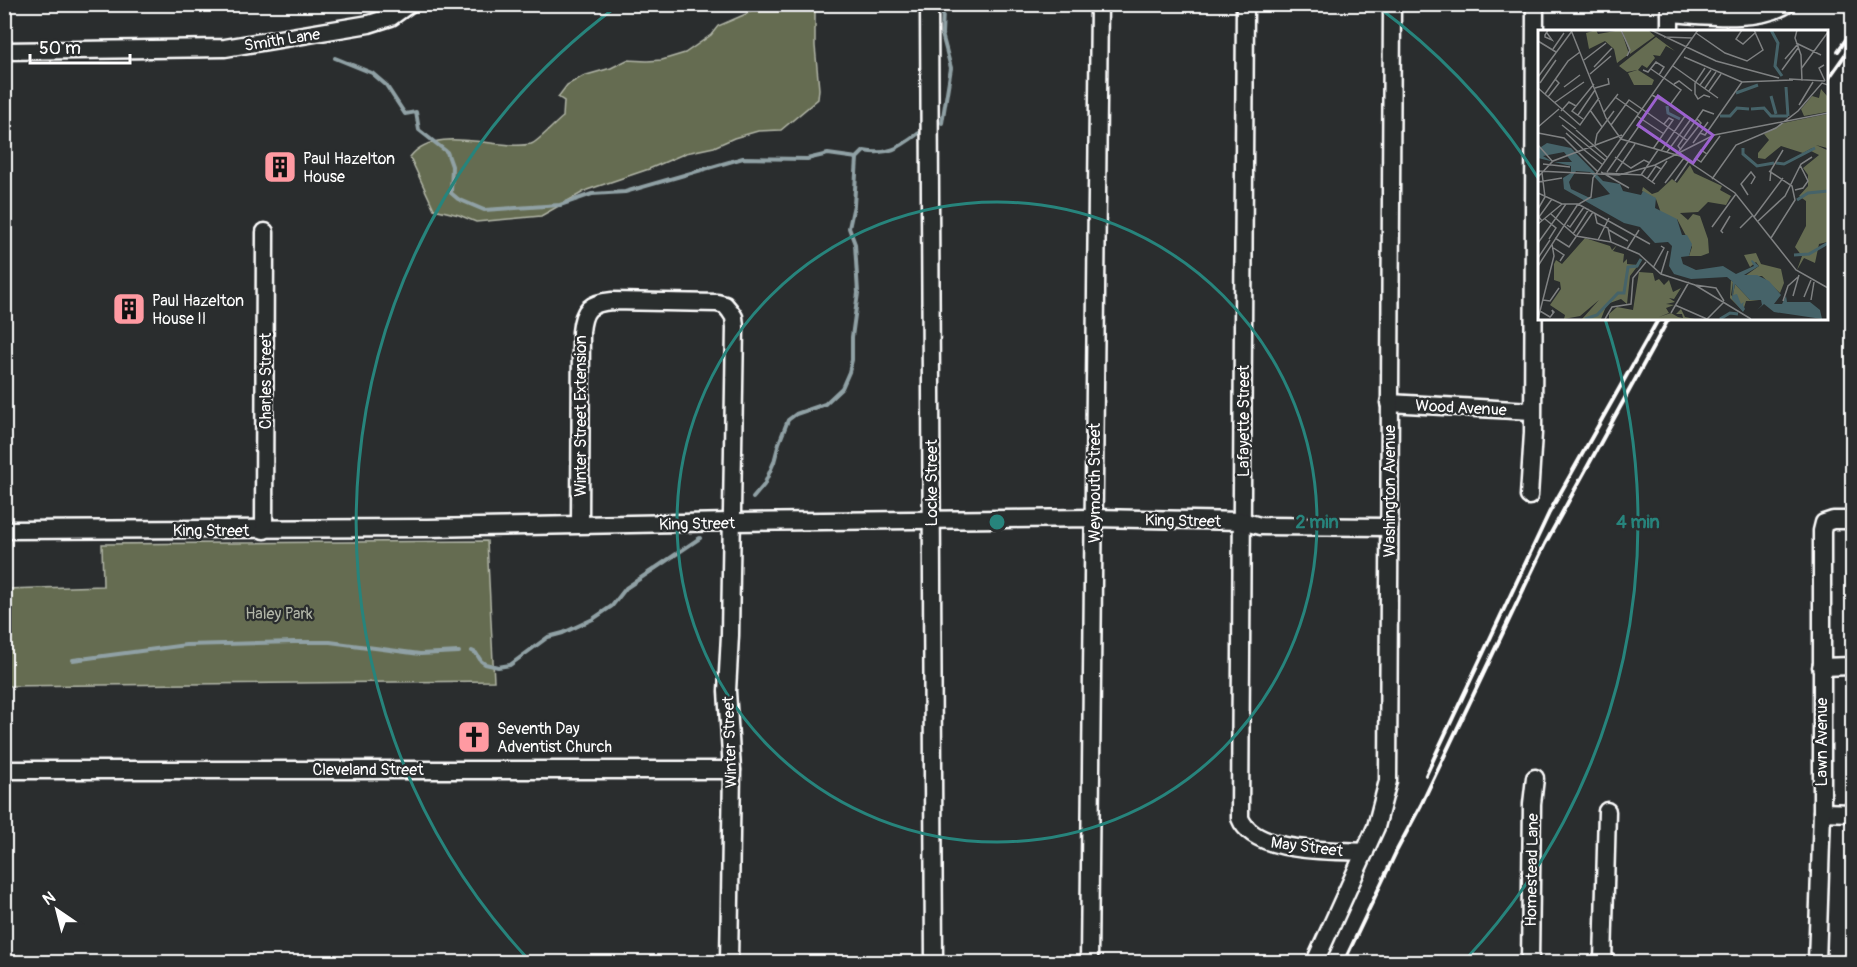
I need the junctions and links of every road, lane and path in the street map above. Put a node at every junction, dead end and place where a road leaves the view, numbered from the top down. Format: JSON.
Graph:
{"nodes":[{"id":1,"x":409,"y":4,"type":"edge"},
{"id":2,"x":929,"y":4,"type":"edge"},
{"id":3,"x":1099,"y":4,"type":"edge"},
{"id":4,"x":1245,"y":4,"type":"edge"},
{"id":5,"x":1392,"y":4,"type":"edge"},
{"id":6,"x":1535,"y":4,"type":"edge"},
{"id":7,"x":1787,"y":4,"type":"edge"},
{"id":8,"x":1670,"y":9,"type":"edge"},
{"id":9,"x":1670,"y":30,"type":"edge"},
{"id":10,"x":4,"y":51,"type":"edge"},
{"id":11,"x":1537,"y":166,"type":"edge"},
{"id":12,"x":265,"y":232,"type":"dead end"},
{"id":13,"x":1389,"y":403,"type":"junction"},
{"id":14,"x":1532,"y":411,"type":"junction"},
{"id":15,"x":1529,"y":496,"type":"dead end"},
{"id":16,"x":1094,"y":518,"type":"junction"},
{"id":17,"x":930,"y":520,"type":"junction"},
{"id":18,"x":1852,"y":520,"type":"edge"},
{"id":19,"x":1242,"y":521,"type":"junction"},
{"id":20,"x":733,"y":522,"type":"junction"},
{"id":21,"x":580,"y":524,"type":"junction"},
{"id":22,"x":1389,"y":527,"type":"junction"},
{"id":23,"x":4,"y":530,"type":"edge"},
{"id":24,"x":264,"y":530,"type":"junction"},
{"id":25,"x":1852,"y":666,"type":"edge"},
{"id":26,"x":1821,"y":667,"type":"junction"},
{"id":27,"x":4,"y":770,"type":"edge"},
{"id":28,"x":732,"y":770,"type":"junction"},
{"id":29,"x":1536,"y":778,"type":"dead end"},
{"id":30,"x":1607,"y":811,"type":"dead end"},
{"id":31,"x":1822,"y":812,"type":"junction"},
{"id":32,"x":1852,"y":813,"type":"edge"},
{"id":33,"x":1251,"y":833,"type":"joint"},
{"id":34,"x":1365,"y":852,"type":"junction"},
{"id":35,"x":729,"y":963,"type":"edge"},
{"id":36,"x":934,"y":963,"type":"edge"},
{"id":37,"x":1089,"y":963,"type":"edge"},
{"id":38,"x":1315,"y":963,"type":"edge"},
{"id":39,"x":1530,"y":963,"type":"edge"},
{"id":40,"x":1603,"y":963,"type":"edge"},
{"id":41,"x":1817,"y":963,"type":"edge"}],
"edges":[{"from":1,"to":10,"type":"street","name":"Smith Lane"},
{"from":2,"to":17,"type":"street","name":"Locke Street"},
{"from":3,"to":16,"type":"street","name":"Weymouth Street"},
{"from":4,"to":19,"type":"street","name":"Lafayette Street"},
{"from":5,"to":13,"type":"street","name":"Washington Avenue"},
{"from":6,"to":11,"type":"street"},
{"from":7,"to":8,"type":"street"},
{"from":8,"to":9,"type":"street"},
{"from":11,"to":14,"type":"street"},
{"from":12,"to":24,"type":"street","name":"Charles Street"},
{"from":13,"to":14,"type":"street","name":"Wood Avenue"},
{"from":13,"to":22,"type":"street","name":"Washington Avenue"},
{"from":14,"to":15,"type":"street"},
{"from":16,"to":17,"type":"street","name":"King Street"},
{"from":16,"to":19,"type":"street","name":"King Street"},
{"from":16,"to":37,"type":"street","name":"Weymouth Street"},
{"from":17,"to":20,"type":"street","name":"King Street"},
{"from":17,"to":36,"type":"street","name":"Locke Street"},
{"from":18,"to":26,"type":"street","name":"Lawn Avenue"},
{"from":19,"to":22,"type":"street","name":"King Street"},
{"from":19,"to":33,"type":"street","name":"Lafayette Street"},
{"from":20,"to":21,"type":"street","name":"King Street"},
{"from":20,"to":21,"type":"street","name":"Winter Street Extension"},
{"from":20,"to":28,"type":"street","name":"Winter Street"},
{"from":21,"to":24,"type":"street","name":"King Street"},
{"from":22,"to":34,"type":"street","name":"Washington Avenue"},
{"from":23,"to":24,"type":"street","name":"King Street"},
{"from":25,"to":26,"type":"street"},
{"from":26,"to":31,"type":"street","name":"Lawn Avenue"},
{"from":27,"to":28,"type":"street","name":"Cleveland Street"},
{"from":28,"to":35,"type":"street","name":"Winter Street"},
{"from":29,"to":39,"type":"street","name":"Homestead Lane"},
{"from":30,"to":40,"type":"street"},
{"from":31,"to":32,"type":"street"},
{"from":31,"to":41,"type":"street","name":"Lawn Avenue"},
{"from":33,"to":34,"type":"street","name":"May Street"},
{"from":34,"to":38,"type":"street","name":"Washington Avenue"}]}
